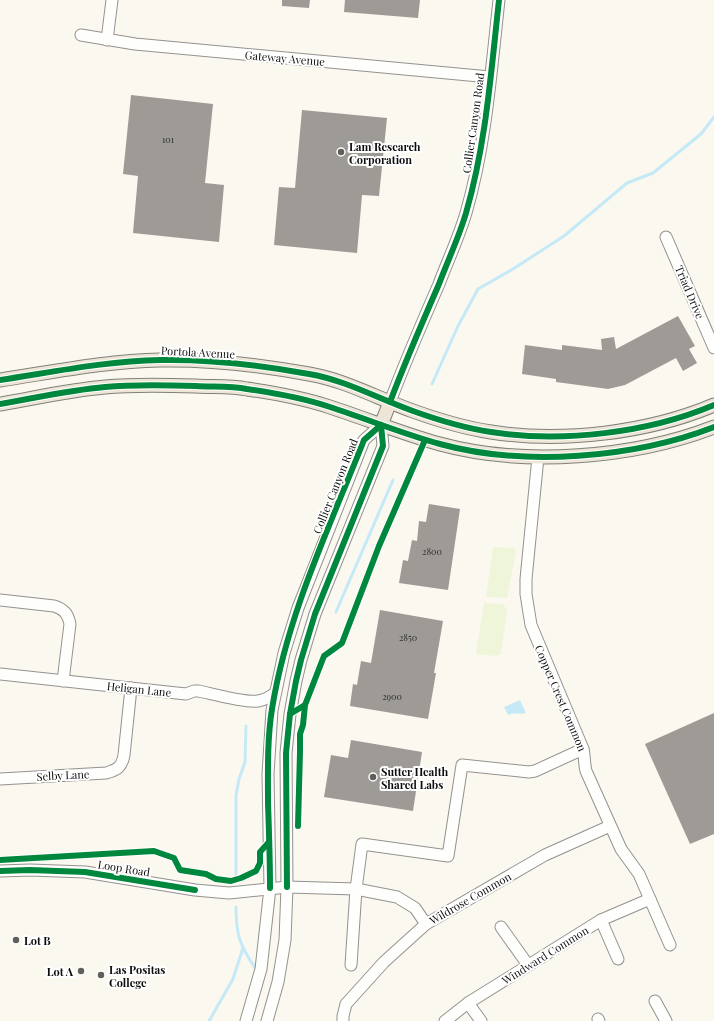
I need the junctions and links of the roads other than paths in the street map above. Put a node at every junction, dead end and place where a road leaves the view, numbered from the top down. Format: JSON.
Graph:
{"nodes":[{"id":1,"x":112,"y":0,"type":"edge"},
{"id":2,"x":499,"y":0,"type":"edge"},
{"id":3,"x":81,"y":35,"type":"dead end"},
{"id":4,"x":107,"y":40,"type":"junction"},
{"id":5,"x":490,"y":77,"type":"junction"},
{"id":6,"x":666,"y":237,"type":"dead end"},
{"id":7,"x":714,"y":348,"type":"edge"},
{"id":8,"x":0,"y":380,"type":"edge"},
{"id":9,"x":390,"y":402,"type":"junction"},
{"id":10,"x":0,"y":404,"type":"edge"},
{"id":11,"x":714,"y":405,"type":"edge"},
{"id":12,"x":381,"y":425,"type":"junction"},
{"id":13,"x":714,"y":427,"type":"edge"},
{"id":14,"x":538,"y":457,"type":"junction"},
{"id":15,"x":0,"y":600,"type":"edge"},
{"id":16,"x":0,"y":674,"type":"edge"},
{"id":17,"x":63,"y":681,"type":"junction"},
{"id":18,"x":131,"y":688,"type":"junction"},
{"id":19,"x":275,"y":693,"type":"junction"},
{"id":20,"x":583,"y":749,"type":"junction"},
{"id":21,"x":0,"y":779,"type":"edge"},
{"id":22,"x":610,"y":826,"type":"junction"},
{"id":23,"x":0,"y":871,"type":"edge"},
{"id":24,"x":287,"y":887,"type":"junction"},
{"id":25,"x":270,"y":888,"type":"junction"},
{"id":26,"x":356,"y":889,"type":"junction"},
{"id":27,"x":650,"y":899,"type":"junction"},
{"id":28,"x":601,"y":920,"type":"junction"},
{"id":29,"x":426,"y":924,"type":"junction"},
{"id":30,"x":501,"y":927,"type":"dead end"},
{"id":31,"x":670,"y":945,"type":"dead end"},
{"id":32,"x":618,"y":959,"type":"dead end"},
{"id":33,"x":351,"y":965,"type":"dead end"},
{"id":34,"x":528,"y":965,"type":"junction"},
{"id":35,"x":656,"y":1001,"type":"dead end"},
{"id":36,"x":468,"y":1003,"type":"junction"},
{"id":37,"x":246,"y":1021,"type":"edge"},
{"id":38,"x":267,"y":1021,"type":"edge"},
{"id":39,"x":343,"y":1021,"type":"edge"},
{"id":40,"x":445,"y":1021,"type":"edge"},
{"id":41,"x":481,"y":1021,"type":"edge"},
{"id":42,"x":666,"y":1021,"type":"edge"}],
"edges":[{"from":1,"to":4,"type":"street"},
{"from":2,"to":5,"type":"street","name":"Collier Canyon Road"},
{"from":3,"to":4,"type":"street","name":"Gateway Avenue"},
{"from":4,"to":5,"type":"street","name":"Gateway Avenue"},
{"from":5,"to":9,"type":"street","name":"Collier Canyon Road"},
{"from":6,"to":7,"type":"street","name":"Triad Drive"},
{"from":8,"to":9,"type":"main road","name":"Portola Avenue"},
{"from":9,"to":11,"type":"main road","name":"Portola Avenue"},
{"from":9,"to":12,"type":"main road","name":"Collier Canyon Road"},
{"from":10,"to":12,"type":"main road"},
{"from":12,"to":14,"type":"main road"},
{"from":12,"to":19,"type":"street","name":"Collier Canyon Road"},
{"from":12,"to":24,"type":"street","name":"Collier Canyon Road"},
{"from":13,"to":14,"type":"main road"},
{"from":14,"to":20,"type":"street","name":"Copper Crest Common"},
{"from":15,"to":17,"type":"street"},
{"from":16,"to":17,"type":"street","name":"Heligan Lane"},
{"from":17,"to":18,"type":"street","name":"Heligan Lane"},
{"from":18,"to":19,"type":"street","name":"Heligan Lane"},
{"from":18,"to":21,"type":"street","name":"Selby Lane"},
{"from":19,"to":25,"type":"street","name":"Collier Canyon Road"},
{"from":20,"to":22,"type":"street","name":"Copper Crest Common"},
{"from":20,"to":26,"type":"street"},
{"from":22,"to":27,"type":"street","name":"Copper Crest Common"},
{"from":22,"to":29,"type":"street","name":"Wildrose Common"},
{"from":23,"to":25,"type":"street","name":"Loop Road"},
{"from":24,"to":25,"type":"street","name":"Loop Road"},
{"from":24,"to":26,"type":"street","name":"Loop Road"},
{"from":24,"to":38,"type":"street","name":"Collier Canyon Road"},
{"from":25,"to":37,"type":"street","name":"Collier Canyon Road"},
{"from":26,"to":29,"type":"street","name":"Loop Road"},
{"from":26,"to":33,"type":"street"},
{"from":27,"to":28,"type":"street","name":"Windward Common"},
{"from":27,"to":31,"type":"street","name":"Copper Crest Common"},
{"from":28,"to":32,"type":"street"},
{"from":28,"to":34,"type":"street","name":"Windward Common"},
{"from":29,"to":39,"type":"street","name":"Wildrose Common"},
{"from":30,"to":34,"type":"street"},
{"from":34,"to":36,"type":"street","name":"Windward Common"},
{"from":35,"to":42,"type":"street"},
{"from":36,"to":40,"type":"street","name":"Windward Common"},
{"from":36,"to":41,"type":"street"}]}
